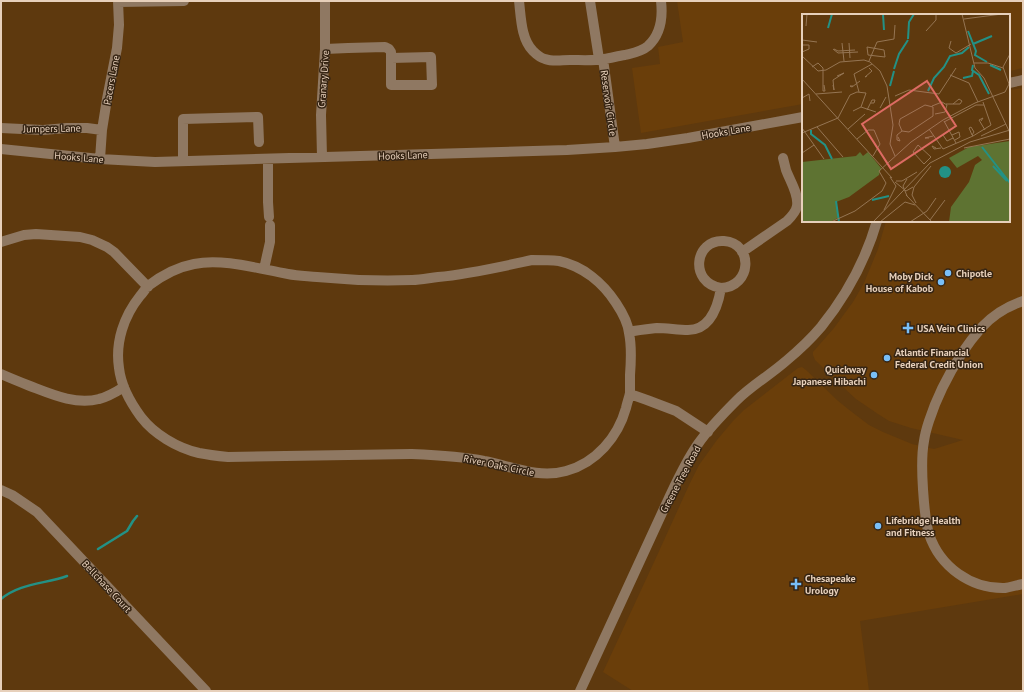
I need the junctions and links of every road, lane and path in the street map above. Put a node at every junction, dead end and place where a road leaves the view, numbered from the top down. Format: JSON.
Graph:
{"nodes":[{"id":1,"x":184,"y":1,"type":"edge"},
{"id":2,"x":325,"y":1,"type":"edge"},
{"id":3,"x":519,"y":1,"type":"edge"},
{"id":4,"x":590,"y":1,"type":"edge"},
{"id":5,"x":661,"y":1,"type":"edge"},
{"id":6,"x":118,"y":2,"type":"edge"},
{"id":7,"x":325,"y":49,"type":"junction"},
{"id":8,"x":391,"y":58,"type":"junction"},
{"id":9,"x":601,"y":59,"type":"junction"},
{"id":10,"x":1023,"y":80,"type":"edge"},
{"id":11,"x":1010,"y":83,"type":"edge"},
{"id":12,"x":802,"y":117,"type":"edge"},
{"id":13,"x":1,"y":128,"type":"edge"},
{"id":14,"x":102,"y":130,"type":"junction"},
{"id":15,"x":259,"y":142,"type":"dead end"},
{"id":16,"x":615,"y":148,"type":"junction"},
{"id":17,"x":1,"y":149,"type":"edge"},
{"id":18,"x":322,"y":157,"type":"junction"},
{"id":19,"x":100,"y":158,"type":"junction"},
{"id":20,"x":783,"y":158,"type":"dead end"},
{"id":21,"x":268,"y":159,"type":"junction"},
{"id":22,"x":183,"y":162,"type":"junction"},
{"id":23,"x":877,"y":222,"type":"edge"},
{"id":24,"x":1,"y":242,"type":"edge"},
{"id":25,"x":742,"y":252,"type":"junction"},
{"id":26,"x":264,"y":269,"type":"junction"},
{"id":27,"x":148,"y":287,"type":"junction"},
{"id":28,"x":720,"y":288,"type":"junction"},
{"id":29,"x":1023,"y":302,"type":"edge"},
{"id":30,"x":629,"y":332,"type":"junction"},
{"id":31,"x":1,"y":374,"type":"edge"},
{"id":32,"x":124,"y":387,"type":"junction"},
{"id":33,"x":630,"y":394,"type":"junction"},
{"id":34,"x":708,"y":432,"type":"junction"},
{"id":35,"x":1,"y":490,"type":"edge"},
{"id":36,"x":1023,"y":584,"type":"edge"},
{"id":37,"x":206,"y":691,"type":"edge"},
{"id":38,"x":580,"y":691,"type":"edge"}],
"edges":[{"from":1,"to":6,"type":"street"},
{"from":2,"to":7,"type":"street","name":"Granary Drive"},
{"from":3,"to":9,"type":"street","name":"Reservoir Circle"},
{"from":4,"to":9,"type":"street"},
{"from":5,"to":9,"type":"street","name":"Reservoir Circle"},
{"from":6,"to":14,"type":"street","name":"Pacers Lane"},
{"from":7,"to":8,"type":"street"},
{"from":7,"to":18,"type":"street","name":"Granary Drive"},
{"from":8,"to":8,"type":"street"},
{"from":9,"to":16,"type":"street","name":"Reservoir Circle"},
{"from":10,"to":11,"type":"street"},
{"from":12,"to":16,"type":"street","name":"Hooks Lane"},
{"from":13,"to":14,"type":"street","name":"Jumpers Lane"},
{"from":14,"to":19,"type":"street","name":"Pacers Lane"},
{"from":15,"to":22,"type":"street"},
{"from":16,"to":18,"type":"street","name":"Hooks Lane"},
{"from":17,"to":19,"type":"street","name":"Hooks Lane"},
{"from":18,"to":21,"type":"street","name":"Hooks Lane"},
{"from":19,"to":22,"type":"street","name":"Hooks Lane"},
{"from":20,"to":25,"type":"street"},
{"from":21,"to":22,"type":"street","name":"Hooks Lane"},
{"from":21,"to":26,"type":"street"},
{"from":23,"to":34,"type":"street","name":"Greene Tree Road"},
{"from":24,"to":27,"type":"street"},
{"from":25,"to":28,"type":"street"},
{"from":25,"to":28,"type":"street"},
{"from":26,"to":27,"type":"street","name":"River Oaks Circle"},
{"from":26,"to":30,"type":"street","name":"River Oaks Circle"},
{"from":27,"to":32,"type":"street","name":"River Oaks Circle"},
{"from":28,"to":30,"type":"street"},
{"from":29,"to":36,"type":"street"},
{"from":30,"to":33,"type":"street","name":"River Oaks Circle"},
{"from":31,"to":32,"type":"street"},
{"from":32,"to":33,"type":"street","name":"River Oaks Circle"},
{"from":33,"to":34,"type":"street"},
{"from":34,"to":38,"type":"street","name":"Greene Tree Road"},
{"from":35,"to":37,"type":"street","name":"Bellchase Court"}]}
